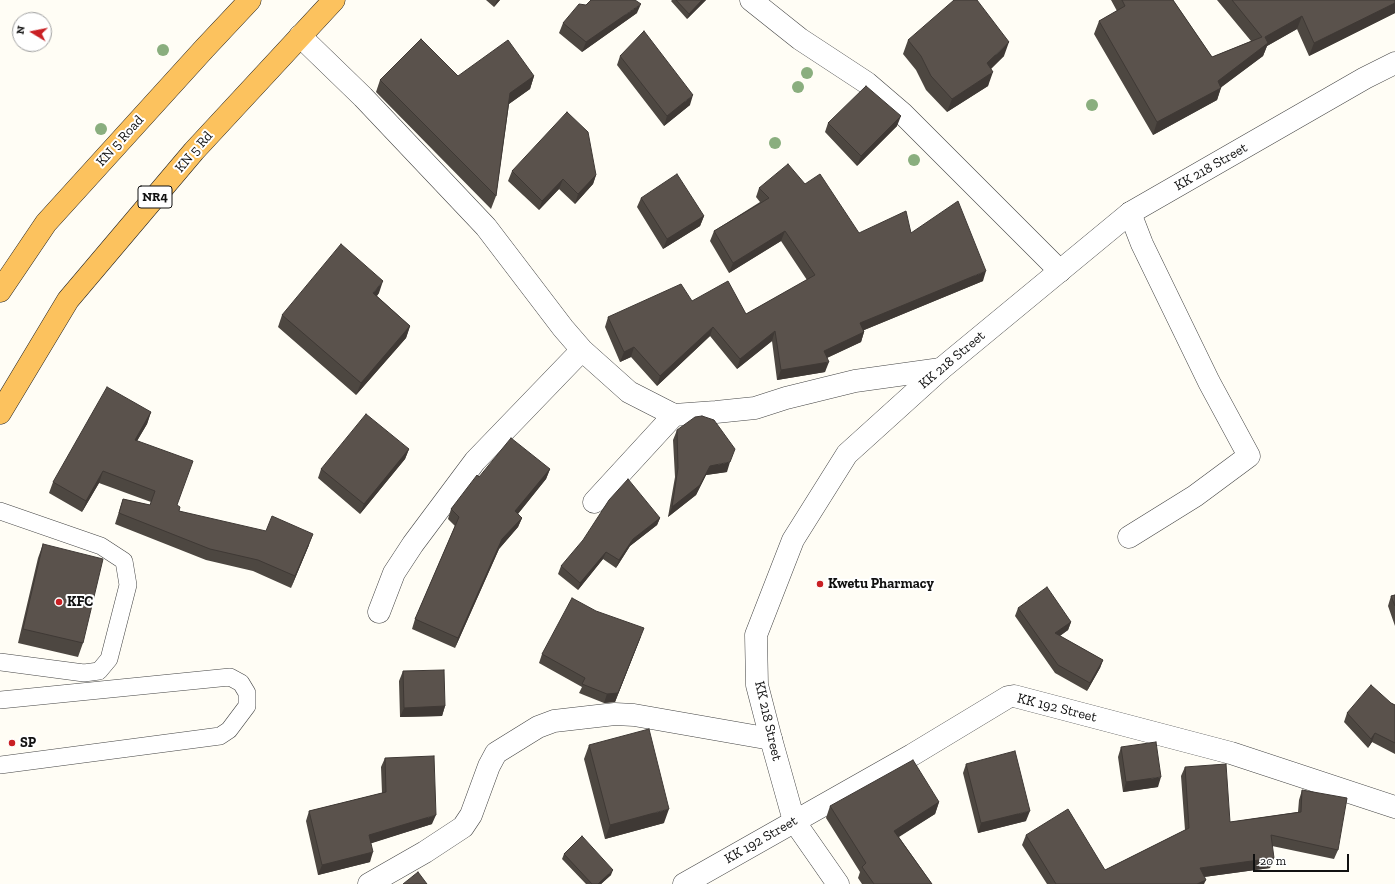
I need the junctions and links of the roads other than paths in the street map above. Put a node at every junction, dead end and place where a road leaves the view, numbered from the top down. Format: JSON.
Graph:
{"nodes":[{"id":1,"x":250,"y":0,"type":"edge"},
{"id":2,"x":334,"y":0,"type":"edge"},
{"id":3,"x":751,"y":0,"type":"edge"},
{"id":4,"x":300,"y":36,"type":"junction"},
{"id":5,"x":1395,"y":63,"type":"edge"},
{"id":6,"x":1130,"y":213,"type":"junction"},
{"id":7,"x":1060,"y":271,"type":"junction"},
{"id":8,"x":0,"y":291,"type":"edge"},
{"id":9,"x":582,"y":350,"type":"junction"},
{"id":10,"x":940,"y":369,"type":"junction"},
{"id":11,"x":0,"y":413,"type":"edge"},
{"id":12,"x":674,"y":415,"type":"junction"},
{"id":13,"x":594,"y":502,"type":"dead end"},
{"id":14,"x":0,"y":512,"type":"edge"},
{"id":15,"x":1129,"y":537,"type":"dead end"},
{"id":16,"x":379,"y":612,"type":"dead end"},
{"id":17,"x":0,"y":662,"type":"edge"},
{"id":18,"x":0,"y":700,"type":"edge"},
{"id":19,"x":771,"y":739,"type":"junction"},
{"id":20,"x":0,"y":765,"type":"edge"},
{"id":21,"x":1395,"y":807,"type":"edge"},
{"id":22,"x":794,"y":821,"type":"junction"},
{"id":23,"x":369,"y":884,"type":"edge"},
{"id":24,"x":684,"y":884,"type":"edge"},
{"id":25,"x":838,"y":884,"type":"edge"}],
"edges":[{"from":1,"to":8,"type":"highway","name":"KN 5 Road"},
{"from":2,"to":4,"type":"highway","name":"KN 5 Rd","number":"NR4"},
{"from":3,"to":7,"type":"street"},
{"from":4,"to":9,"type":"street"},
{"from":4,"to":11,"type":"highway","name":"KN 5 Rd","number":"NR4"},
{"from":5,"to":6,"type":"street","name":"KK 218 Street"},
{"from":6,"to":7,"type":"street","name":"KK 218 Street"},
{"from":6,"to":15,"type":"street"},
{"from":7,"to":10,"type":"street","name":"KK 218 Street"},
{"from":9,"to":12,"type":"street"},
{"from":9,"to":16,"type":"street"},
{"from":10,"to":12,"type":"street"},
{"from":10,"to":19,"type":"street","name":"KK 218 Street"},
{"from":12,"to":13,"type":"street"},
{"from":14,"to":17,"type":"lane"},
{"from":18,"to":20,"type":"lane"},
{"from":19,"to":22,"type":"street","name":"KK 218 Street"},
{"from":19,"to":23,"type":"street"},
{"from":21,"to":22,"type":"street","name":"KK 192 Street"},
{"from":22,"to":24,"type":"street","name":"KK 192 Street"},
{"from":22,"to":25,"type":"street","name":"KK 218 Street"}]}
